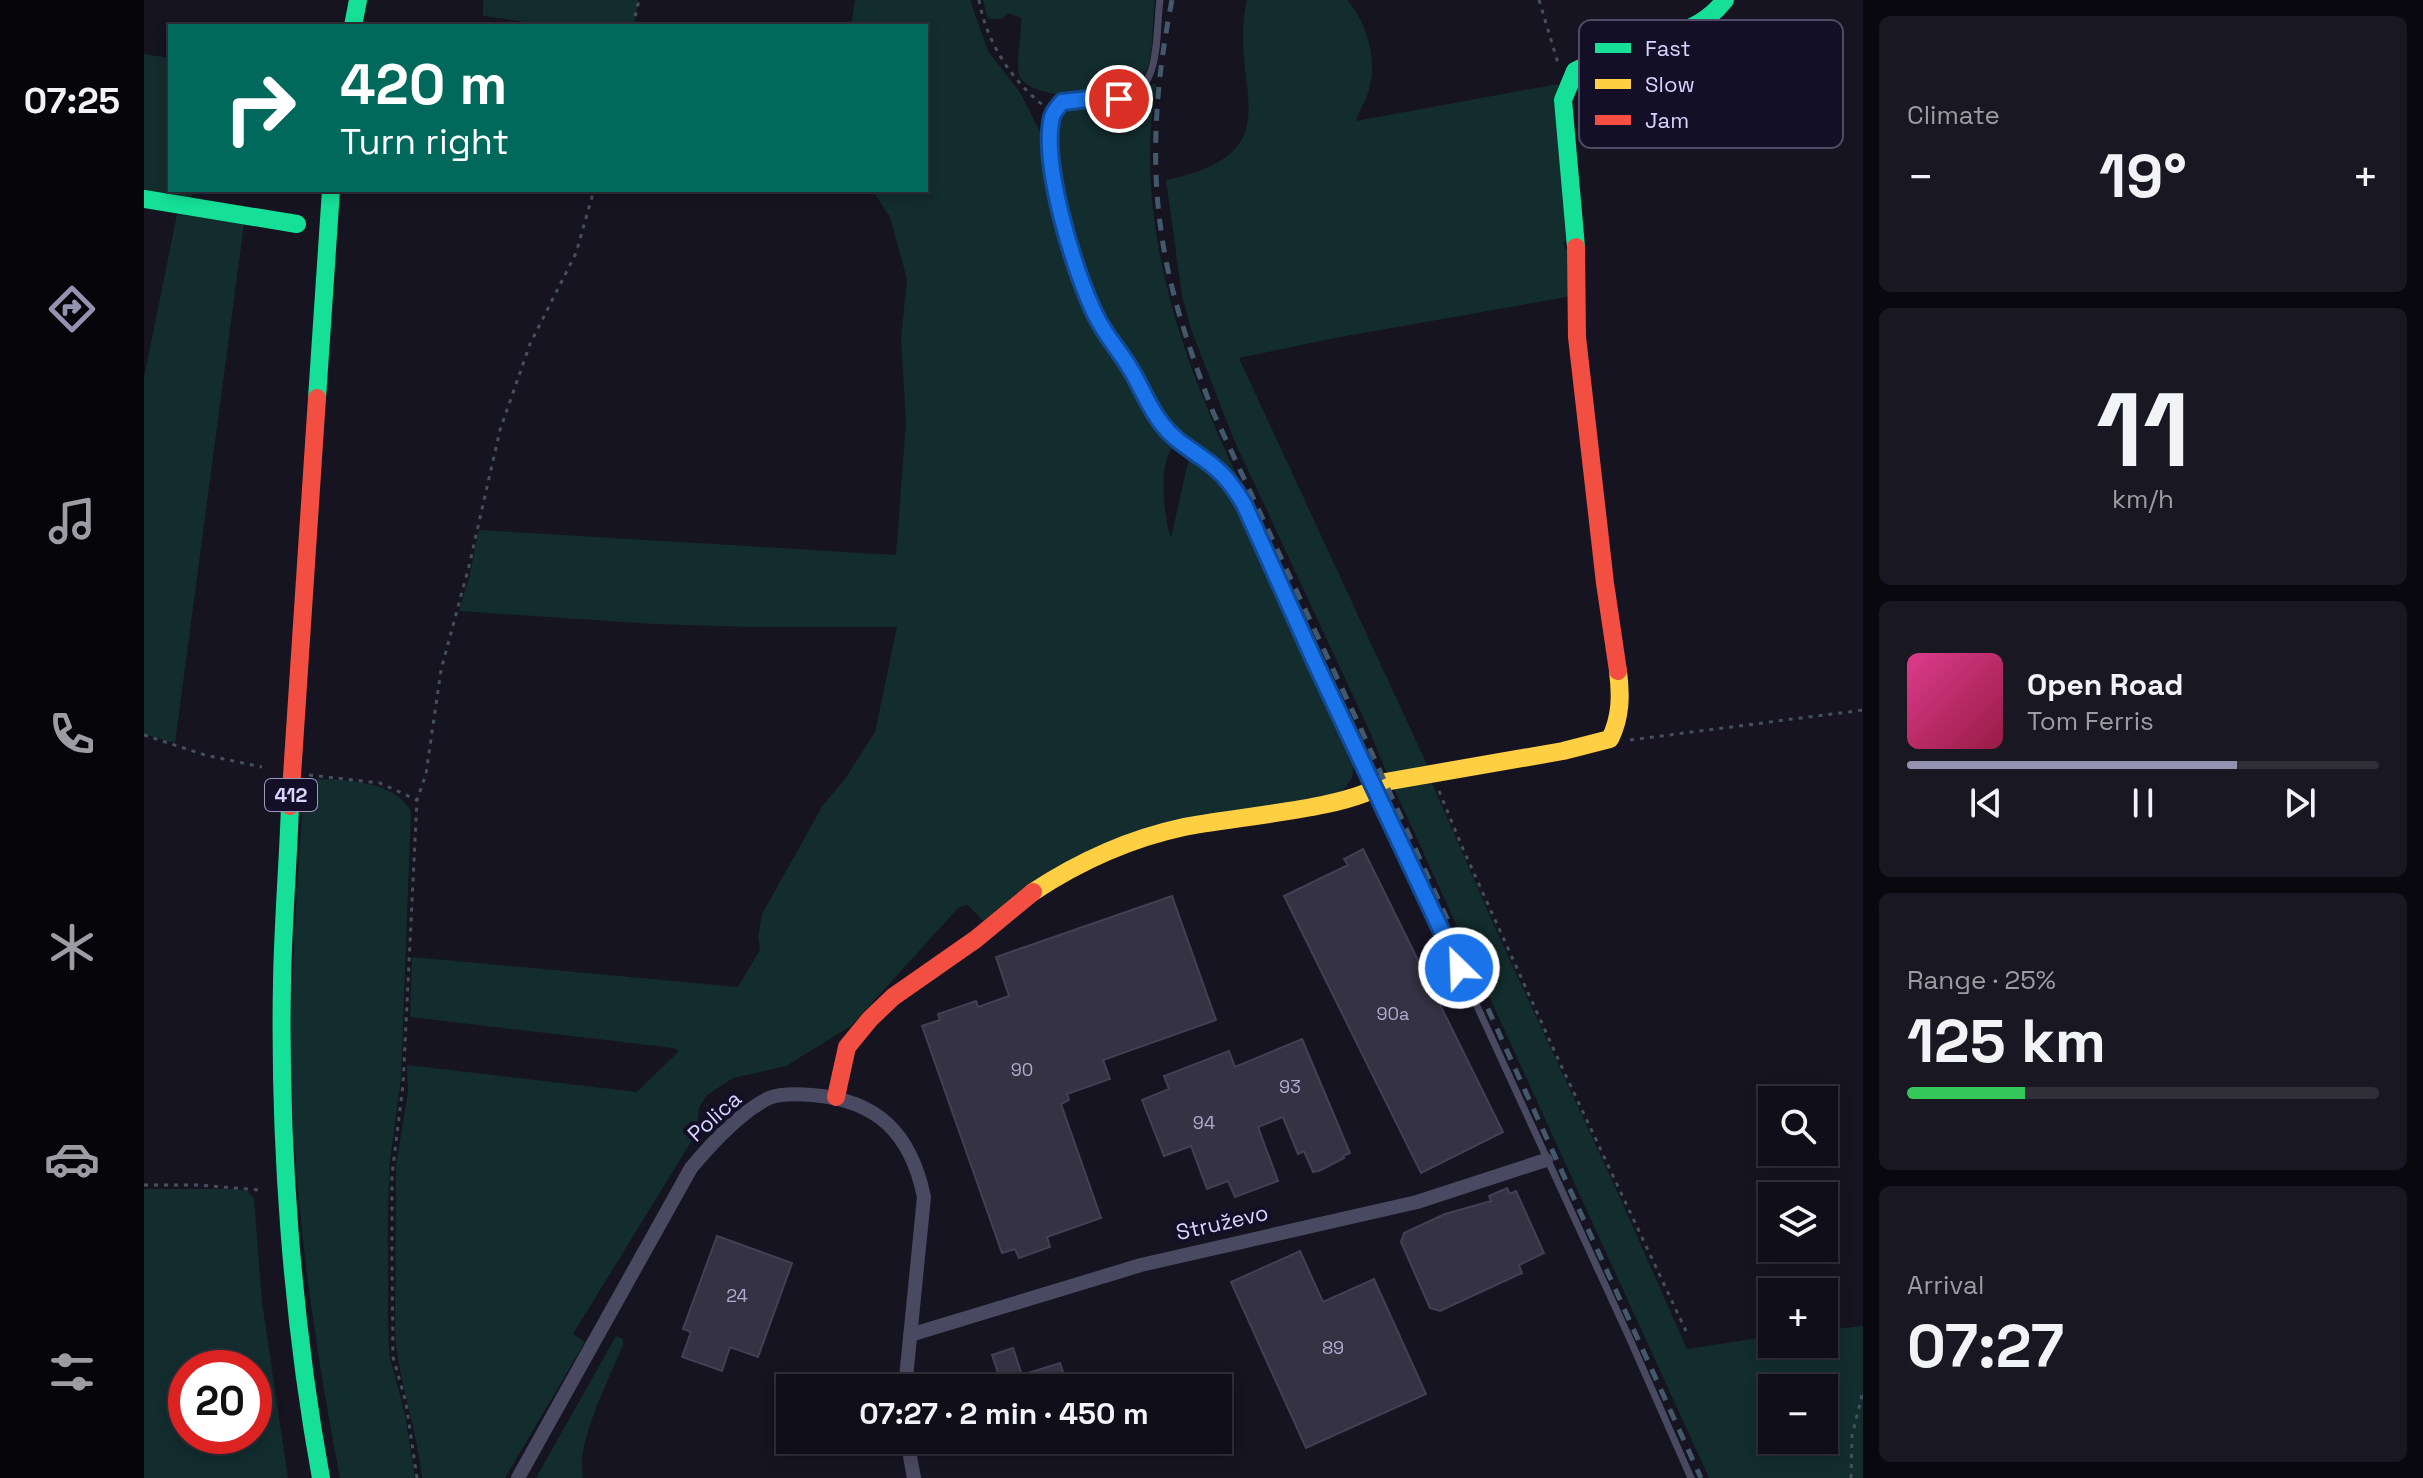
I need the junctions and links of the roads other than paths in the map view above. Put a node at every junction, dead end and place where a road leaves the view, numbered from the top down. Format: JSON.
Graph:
{"nodes":[{"id":1,"x":358,"y":0,"type":"edge"},
{"id":2,"x":1160,"y":0,"type":"edge"},
{"id":3,"x":1725,"y":0,"type":"edge"},
{"id":4,"x":1707,"y":20,"type":"edge"},
{"id":5,"x":353,"y":24,"type":"edge"},
{"id":6,"x":1579,"y":69,"type":"edge"},
{"id":7,"x":331,"y":192,"type":"edge"},
{"id":8,"x":144,"y":199,"type":"edge"},
{"id":9,"x":297,"y":224,"type":"dead end"},
{"id":10,"x":1375,"y":791,"type":"junction"},
{"id":11,"x":836,"y":1097,"type":"junction"},
{"id":12,"x":1546,"y":1160,"type":"junction"},
{"id":13,"x":910,"y":1335,"type":"junction"},
{"id":14,"x":906,"y":1374,"type":"edge"},
{"id":15,"x":910,"y":1454,"type":"edge"},
{"id":16,"x":321,"y":1478,"type":"edge"},
{"id":17,"x":518,"y":1478,"type":"edge"},
{"id":18,"x":914,"y":1478,"type":"edge"},
{"id":19,"x":1691,"y":1478,"type":"edge"}],
"edges":[{"from":1,"to":5,"type":"street"},
{"from":2,"to":10,"type":"lane"},
{"from":3,"to":4,"type":"street"},
{"from":6,"to":10,"type":"street"},
{"from":7,"to":16,"type":"street","number":"412"},
{"from":8,"to":9,"type":"street"},
{"from":10,"to":11,"type":"street"},
{"from":10,"to":12,"type":"lane"},
{"from":11,"to":13,"type":"street","name":"Polica"},
{"from":11,"to":17,"type":"street","name":"Polica"},
{"from":12,"to":13,"type":"street","name":"Struževo"},
{"from":12,"to":19,"type":"lane"},
{"from":13,"to":14,"type":"street","name":"Polica"},
{"from":15,"to":18,"type":"street"}]}
